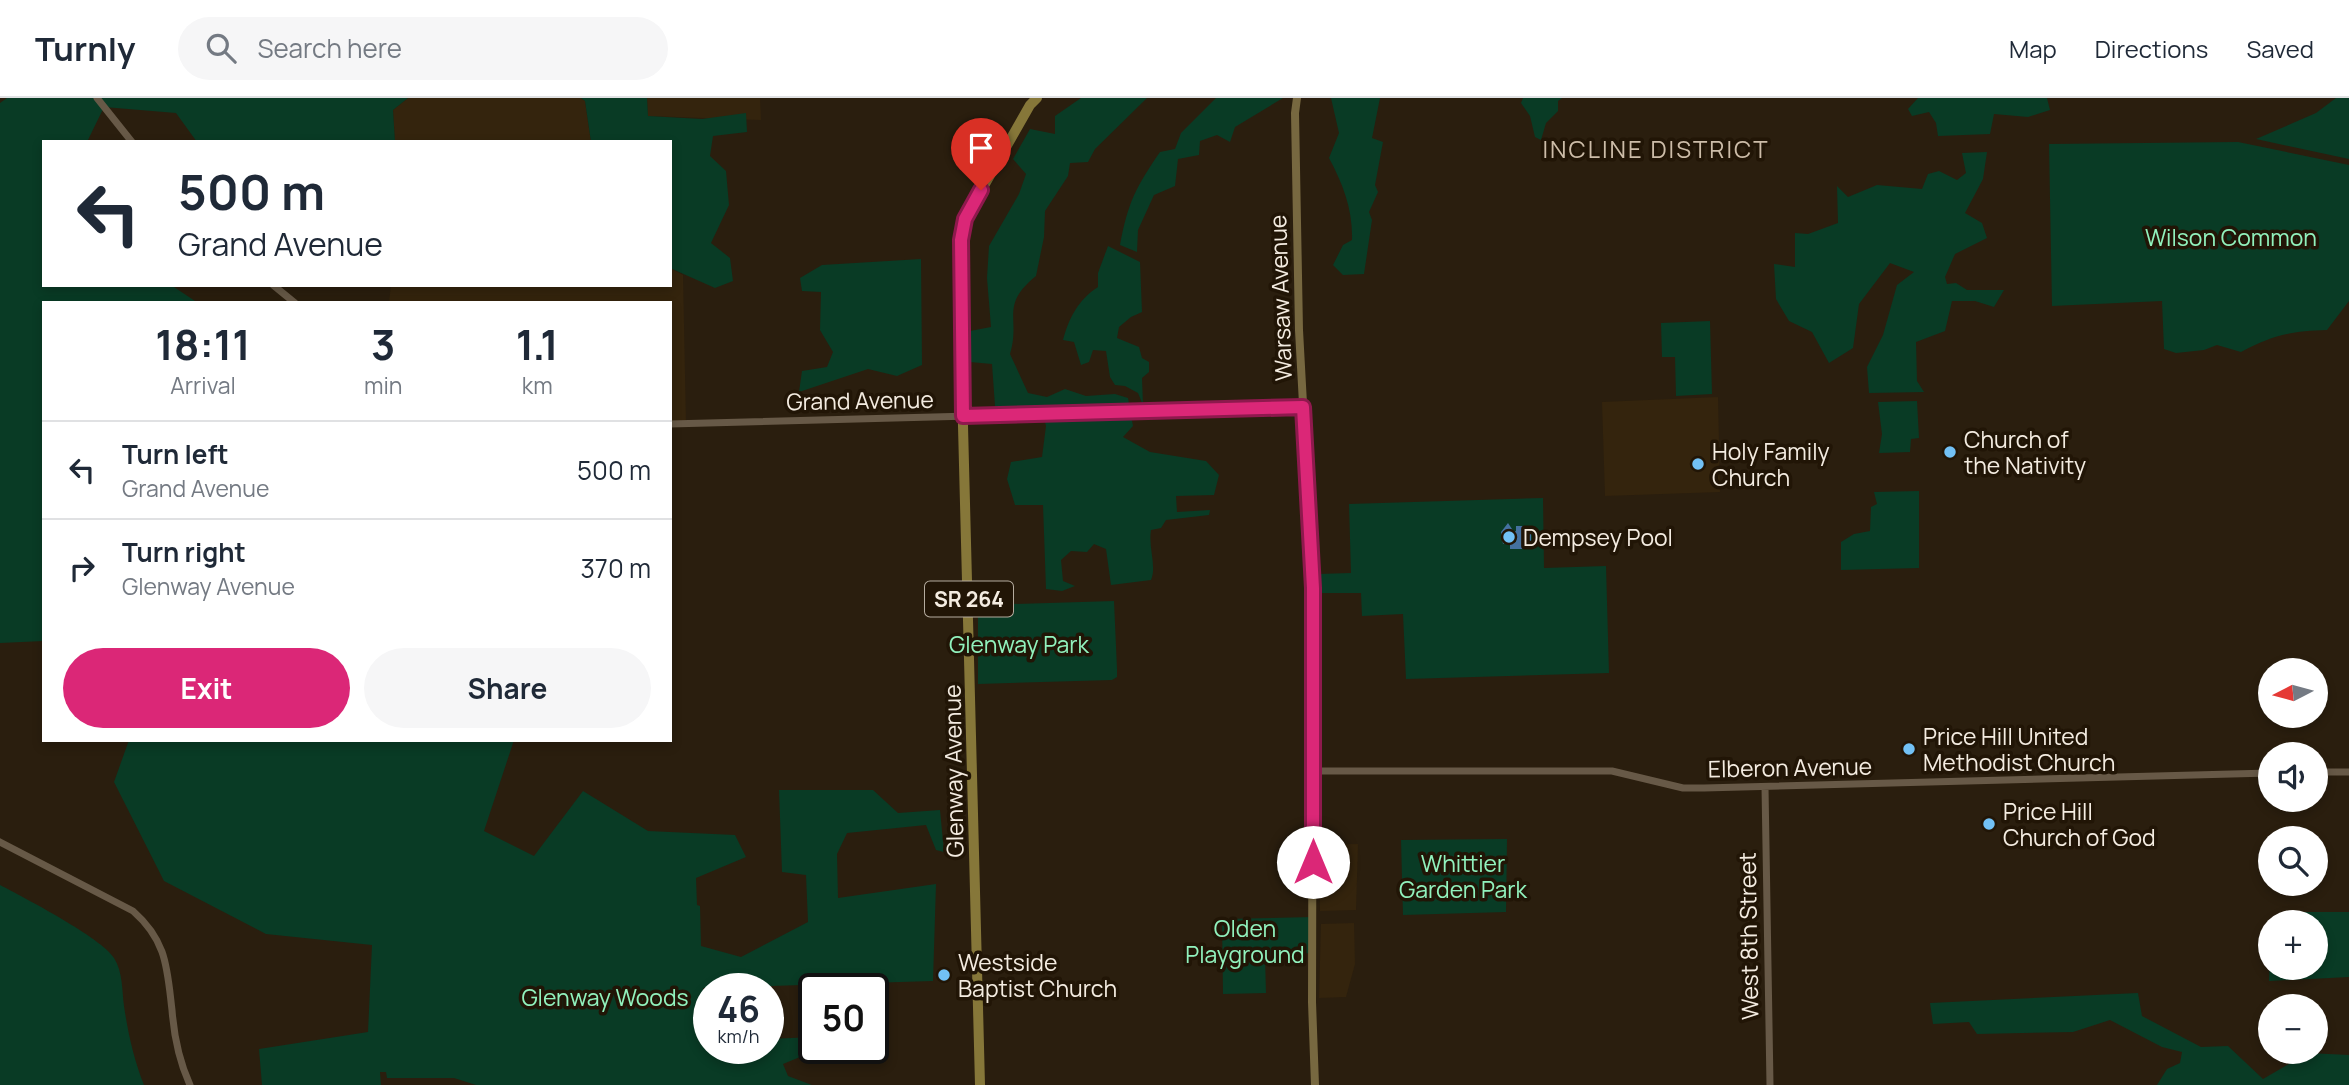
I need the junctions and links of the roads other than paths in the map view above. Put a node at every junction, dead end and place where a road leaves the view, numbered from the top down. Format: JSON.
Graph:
{"nodes":[{"id":1,"x":97,"y":98,"type":"edge"},
{"id":2,"x":1037,"y":98,"type":"edge"},
{"id":3,"x":1297,"y":98,"type":"edge"},
{"id":4,"x":130,"y":140,"type":"edge"},
{"id":5,"x":275,"y":287,"type":"edge"},
{"id":6,"x":293,"y":301,"type":"edge"},
{"id":7,"x":1303,"y":407,"type":"junction"},
{"id":8,"x":963,"y":416,"type":"junction"},
{"id":9,"x":672,"y":424,"type":"edge"},
{"id":10,"x":1313,"y":771,"type":"junction"},
{"id":11,"x":2328,"y":772,"type":"edge"},
{"id":12,"x":2349,"y":772,"type":"edge"},
{"id":13,"x":2258,"y":773,"type":"edge"},
{"id":14,"x":1765,"y":787,"type":"junction"},
{"id":15,"x":0,"y":842,"type":"edge"},
{"id":16,"x":190,"y":1085,"type":"edge"},
{"id":17,"x":980,"y":1085,"type":"edge"},
{"id":18,"x":1315,"y":1085,"type":"edge"},
{"id":19,"x":1770,"y":1085,"type":"edge"}],
"edges":[{"from":1,"to":4,"type":"street"},
{"from":2,"to":8,"type":"main road","name":"Glenway Avenue","number":"SR 264"},
{"from":3,"to":7,"type":"main road","name":"Warsaw Avenue"},
{"from":5,"to":6,"type":"street"},
{"from":7,"to":8,"type":"street","name":"Grand Avenue"},
{"from":7,"to":10,"type":"main road","name":"Warsaw Avenue"},
{"from":8,"to":9,"type":"street","name":"Grand Avenue"},
{"from":8,"to":17,"type":"main road","name":"Glenway Avenue","number":"SR 264"},
{"from":10,"to":14,"type":"street","name":"Elberon Avenue"},
{"from":10,"to":18,"type":"main road","name":"Warsaw Avenue"},
{"from":11,"to":12,"type":"street"},
{"from":13,"to":14,"type":"street","name":"Elberon Avenue"},
{"from":14,"to":19,"type":"street","name":"West 8th Street"},
{"from":15,"to":16,"type":"street"}]}
